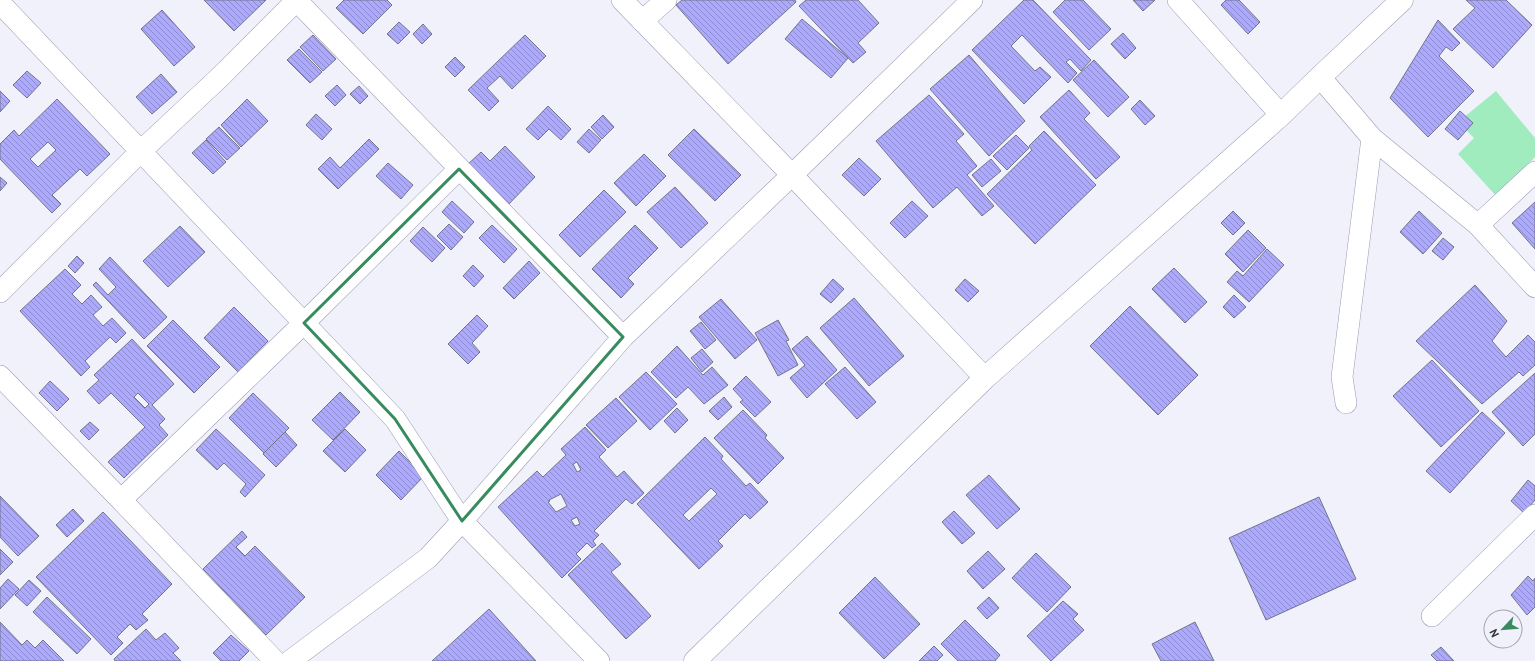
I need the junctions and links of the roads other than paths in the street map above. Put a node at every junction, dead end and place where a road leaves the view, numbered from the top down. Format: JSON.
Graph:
{"nodes":[{"id":1,"x":296,"y":0,"type":"edge"},
{"id":2,"x":622,"y":0,"type":"edge"},
{"id":3,"x":666,"y":0,"type":"edge"},
{"id":4,"x":972,"y":0,"type":"edge"},
{"id":5,"x":1178,"y":0,"type":"edge"},
{"id":6,"x":1402,"y":0,"type":"edge"},
{"id":7,"x":0,"y":3,"type":"edge"},
{"id":8,"x":642,"y":21,"type":"junction"},
{"id":9,"x":1320,"y":77,"type":"junction"},
{"id":10,"x":1281,"y":115,"type":"junction"},
{"id":11,"x":1372,"y":138,"type":"junction"},
{"id":12,"x":141,"y":151,"type":"junction"},
{"id":13,"x":459,"y":169,"type":"junction"},
{"id":14,"x":1535,"y":172,"type":"edge"},
{"id":15,"x":792,"y":175,"type":"junction"},
{"id":16,"x":1478,"y":225,"type":"junction"},
{"id":17,"x":1535,"y":287,"type":"edge"},
{"id":18,"x":0,"y":292,"type":"edge"},
{"id":19,"x":304,"y":323,"type":"junction"},
{"id":20,"x":623,"y":337,"type":"junction"},
{"id":21,"x":0,"y":376,"type":"edge"},
{"id":22,"x":984,"y":378,"type":"junction"},
{"id":23,"x":1346,"y":403,"type":"dead end"},
{"id":24,"x":121,"y":500,"type":"junction"},
{"id":25,"x":1535,"y":515,"type":"edge"},
{"id":26,"x":462,"y":521,"type":"junction"},
{"id":27,"x":1432,"y":616,"type":"dead end"},
{"id":28,"x":275,"y":661,"type":"edge"},
{"id":29,"x":290,"y":661,"type":"edge"},
{"id":30,"x":599,"y":661,"type":"edge"},
{"id":31,"x":695,"y":661,"type":"edge"}],
"edges":[{"from":1,"to":12,"type":"street"},
{"from":1,"to":13,"type":"street"},
{"from":2,"to":8,"type":"street"},
{"from":3,"to":8,"type":"street"},
{"from":4,"to":15,"type":"street"},
{"from":5,"to":10,"type":"street"},
{"from":6,"to":9,"type":"street"},
{"from":7,"to":12,"type":"street"},
{"from":8,"to":15,"type":"street"},
{"from":9,"to":10,"type":"street"},
{"from":9,"to":11,"type":"street"},
{"from":10,"to":22,"type":"street"},
{"from":11,"to":16,"type":"street"},
{"from":11,"to":23,"type":"street"},
{"from":12,"to":18,"type":"street"},
{"from":12,"to":19,"type":"street"},
{"from":13,"to":19,"type":"street"},
{"from":13,"to":20,"type":"street"},
{"from":14,"to":16,"type":"street"},
{"from":15,"to":20,"type":"street"},
{"from":15,"to":22,"type":"street"},
{"from":16,"to":17,"type":"street"},
{"from":19,"to":24,"type":"street"},
{"from":19,"to":26,"type":"street"},
{"from":20,"to":26,"type":"street"},
{"from":21,"to":24,"type":"street"},
{"from":22,"to":31,"type":"street"},
{"from":24,"to":28,"type":"street"},
{"from":25,"to":27,"type":"street"},
{"from":26,"to":29,"type":"street"},
{"from":26,"to":30,"type":"street"}]}
